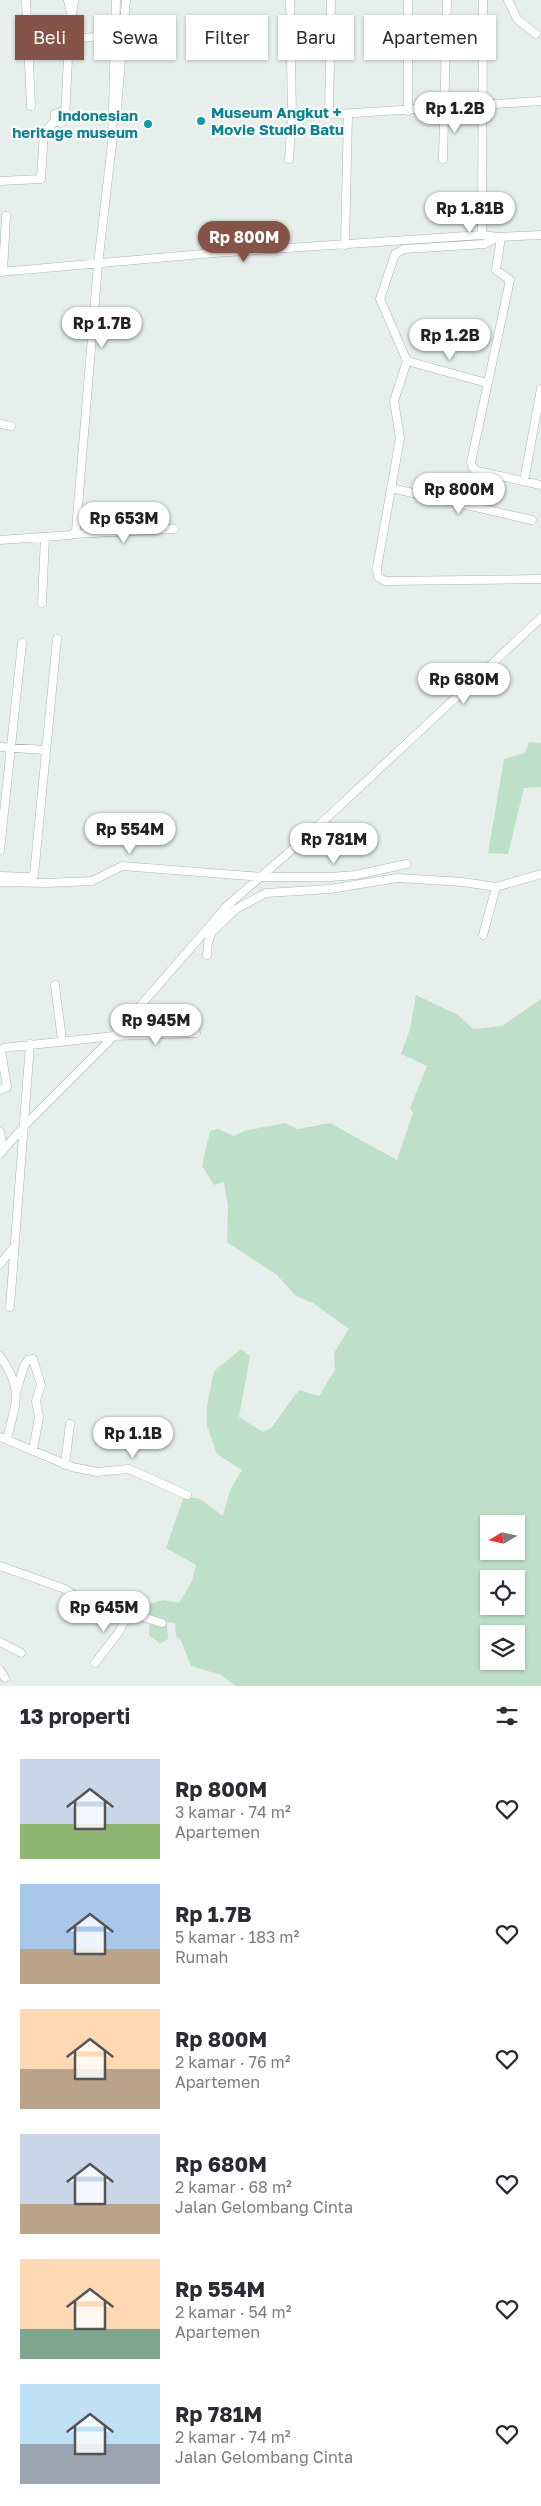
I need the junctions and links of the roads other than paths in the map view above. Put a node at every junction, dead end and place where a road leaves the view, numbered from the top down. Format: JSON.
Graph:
{"nodes":[{"id":1,"x":26,"y":0,"type":"edge"},
{"id":2,"x":68,"y":0,"type":"edge"},
{"id":3,"x":74,"y":0,"type":"edge"},
{"id":4,"x":116,"y":0,"type":"edge"},
{"id":5,"x":126,"y":0,"type":"edge"},
{"id":6,"x":290,"y":0,"type":"edge"},
{"id":7,"x":331,"y":0,"type":"edge"},
{"id":8,"x":408,"y":0,"type":"edge"},
{"id":9,"x":447,"y":0,"type":"edge"},
{"id":10,"x":483,"y":0,"type":"edge"},
{"id":11,"x":508,"y":0,"type":"edge"},
{"id":12,"x":26,"y":15,"type":"edge"},
{"id":13,"x":72,"y":15,"type":"joint"},
{"id":14,"x":447,"y":15,"type":"edge"},
{"id":15,"x":483,"y":15,"type":"edge"},
{"id":16,"x":536,"y":34,"type":"dead end"},
{"id":17,"x":28,"y":60,"type":"edge"},
{"id":18,"x":68,"y":60,"type":"edge"},
{"id":19,"x":446,"y":60,"type":"edge"},
{"id":20,"x":483,"y":60,"type":"edge"},
{"id":21,"x":541,"y":101,"type":"edge"},
{"id":22,"x":483,"y":104,"type":"junction"},
{"id":23,"x":32,"y":106,"type":"dead end"},
{"id":24,"x":444,"y":108,"type":"junction"},
{"id":25,"x":408,"y":111,"type":"junction"},
{"id":26,"x":348,"y":114,"type":"junction"},
{"id":27,"x":329,"y":115,"type":"junction"},
{"id":28,"x":292,"y":117,"type":"junction"},
{"id":29,"x":113,"y":122,"type":"junction"},
{"id":30,"x":289,"y":159,"type":"dead end"},
{"id":31,"x":443,"y":159,"type":"dead end"},
{"id":32,"x":0,"y":181,"type":"edge"},
{"id":33,"x":6,"y":216,"type":"dead end"},
{"id":34,"x":482,"y":235,"type":"junction"},
{"id":35,"x":541,"y":235,"type":"edge"},
{"id":36,"x":499,"y":237,"type":"junction"},
{"id":37,"x":345,"y":245,"type":"junction"},
{"id":38,"x":98,"y":264,"type":"junction"},
{"id":39,"x":2,"y":272,"type":"edge"},
{"id":40,"x":407,"y":361,"type":"junction"},
{"id":41,"x":487,"y":383,"type":"junction"},
{"id":42,"x":541,"y":388,"type":"edge"},
{"id":43,"x":0,"y":424,"type":"edge"},
{"id":44,"x":11,"y":426,"type":"dead end"},
{"id":45,"x":524,"y":482,"type":"junction"},
{"id":46,"x":541,"y":485,"type":"edge"},
{"id":47,"x":391,"y":488,"type":"junction"},
{"id":48,"x":532,"y":520,"type":"dead end"},
{"id":49,"x":174,"y":529,"type":"dead end"},
{"id":50,"x":73,"y":535,"type":"junction"},
{"id":51,"x":45,"y":537,"type":"junction"},
{"id":52,"x":0,"y":540,"type":"edge"},
{"id":53,"x":541,"y":579,"type":"edge"},
{"id":54,"x":42,"y":603,"type":"dead end"},
{"id":55,"x":541,"y":618,"type":"edge"},
{"id":56,"x":57,"y":639,"type":"dead end"},
{"id":57,"x":22,"y":643,"type":"dead end"},
{"id":58,"x":0,"y":747,"type":"edge"},
{"id":59,"x":10,"y":748,"type":"junction"},
{"id":60,"x":45,"y":750,"type":"junction"},
{"id":61,"x":0,"y":850,"type":"edge"},
{"id":62,"x":406,"y":864,"type":"dead end"},
{"id":63,"x":541,"y":874,"type":"edge"},
{"id":64,"x":0,"y":876,"type":"edge"},
{"id":65,"x":262,"y":877,"type":"junction"},
{"id":66,"x":0,"y":882,"type":"edge"},
{"id":67,"x":496,"y":887,"type":"junction"},
{"id":68,"x":483,"y":935,"type":"dead end"},
{"id":69,"x":207,"y":955,"type":"dead end"},
{"id":70,"x":55,"y":985,"type":"dead end"},
{"id":71,"x":196,"y":1033,"type":"dead end"},
{"id":72,"x":114,"y":1036,"type":"junction"},
{"id":73,"x":62,"y":1040,"type":"junction"},
{"id":74,"x":30,"y":1044,"type":"junction"},
{"id":75,"x":0,"y":1090,"type":"edge"},
{"id":76,"x":24,"y":1126,"type":"junction"},
{"id":77,"x":0,"y":1132,"type":"edge"},
{"id":78,"x":2,"y":1152,"type":"edge"},
{"id":79,"x":14,"y":1247,"type":"junction"},
{"id":80,"x":0,"y":1264,"type":"edge"},
{"id":81,"x":10,"y":1307,"type":"dead end"},
{"id":82,"x":0,"y":1356,"type":"edge"},
{"id":83,"x":17,"y":1389,"type":"junction"},
{"id":84,"x":70,"y":1424,"type":"dead end"},
{"id":85,"x":4,"y":1438,"type":"edge"},
{"id":86,"x":33,"y":1450,"type":"junction"},
{"id":87,"x":65,"y":1465,"type":"junction"},
{"id":88,"x":188,"y":1495,"type":"dead end"},
{"id":89,"x":0,"y":1566,"type":"edge"},
{"id":90,"x":128,"y":1614,"type":"junction"},
{"id":91,"x":162,"y":1623,"type":"dead end"},
{"id":92,"x":0,"y":1642,"type":"edge"},
{"id":93,"x":21,"y":1653,"type":"dead end"},
{"id":94,"x":95,"y":1662,"type":"dead end"},
{"id":95,"x":0,"y":1670,"type":"edge"},
{"id":96,"x":4,"y":1678,"type":"dead end"}],
"edges":[{"from":1,"to":12,"type":"street"},
{"from":2,"to":13,"type":"street"},
{"from":3,"to":13,"type":"street"},
{"from":4,"to":29,"type":"street"},
{"from":5,"to":29,"type":"street"},
{"from":6,"to":28,"type":"street"},
{"from":7,"to":27,"type":"street"},
{"from":8,"to":25,"type":"street"},
{"from":9,"to":14,"type":"street"},
{"from":10,"to":15,"type":"street"},
{"from":11,"to":16,"type":"street"},
{"from":17,"to":23,"type":"street"},
{"from":18,"to":32,"type":"street"},
{"from":19,"to":24,"type":"street"},
{"from":20,"to":22,"type":"street"},
{"from":21,"to":22,"type":"street"},
{"from":22,"to":24,"type":"street"},
{"from":22,"to":34,"type":"street"},
{"from":24,"to":25,"type":"street"},
{"from":24,"to":31,"type":"street"},
{"from":25,"to":26,"type":"street"},
{"from":26,"to":27,"type":"street"},
{"from":26,"to":37,"type":"street"},
{"from":27,"to":28,"type":"street"},
{"from":28,"to":30,"type":"street"},
{"from":29,"to":38,"type":"street"},
{"from":33,"to":39,"type":"street"},
{"from":34,"to":36,"type":"street"},
{"from":34,"to":37,"type":"street"},
{"from":35,"to":36,"type":"street"},
{"from":36,"to":40,"type":"street"},
{"from":36,"to":41,"type":"street"},
{"from":37,"to":38,"type":"street"},
{"from":38,"to":39,"type":"street"},
{"from":38,"to":50,"type":"street"},
{"from":40,"to":41,"type":"street"},
{"from":40,"to":47,"type":"street"},
{"from":41,"to":45,"type":"street"},
{"from":42,"to":45,"type":"street"},
{"from":43,"to":44,"type":"street"},
{"from":45,"to":46,"type":"street"},
{"from":47,"to":48,"type":"street"},
{"from":47,"to":53,"type":"street"},
{"from":49,"to":50,"type":"street"},
{"from":50,"to":51,"type":"street"},
{"from":51,"to":52,"type":"street"},
{"from":51,"to":54,"type":"street"},
{"from":55,"to":65,"type":"street"},
{"from":56,"to":60,"type":"street"},
{"from":57,"to":59,"type":"street"},
{"from":58,"to":59,"type":"street"},
{"from":59,"to":60,"type":"street"},
{"from":59,"to":61,"type":"street"},
{"from":60,"to":64,"type":"street"},
{"from":62,"to":65,"type":"street"},
{"from":63,"to":67,"type":"street"},
{"from":65,"to":66,"type":"street"},
{"from":65,"to":72,"type":"street"},
{"from":67,"to":68,"type":"street"},
{"from":67,"to":69,"type":"street"},
{"from":70,"to":73,"type":"street"},
{"from":71,"to":72,"type":"street"},
{"from":72,"to":73,"type":"street"},
{"from":72,"to":76,"type":"street"},
{"from":73,"to":74,"type":"street"},
{"from":74,"to":75,"type":"street"},
{"from":74,"to":76,"type":"street"},
{"from":76,"to":78,"type":"street"},
{"from":76,"to":79,"type":"street"},
{"from":77,"to":78,"type":"street"},
{"from":79,"to":80,"type":"street"},
{"from":79,"to":81,"type":"street"},
{"from":82,"to":83,"type":"street"},
{"from":83,"to":85,"type":"street"},
{"from":83,"to":86,"type":"street"},
{"from":84,"to":87,"type":"street"},
{"from":85,"to":86,"type":"street"},
{"from":86,"to":87,"type":"street"},
{"from":87,"to":88,"type":"street"},
{"from":89,"to":90,"type":"street"},
{"from":90,"to":91,"type":"street"},
{"from":90,"to":94,"type":"street"},
{"from":92,"to":93,"type":"street"},
{"from":95,"to":96,"type":"street"}]}
